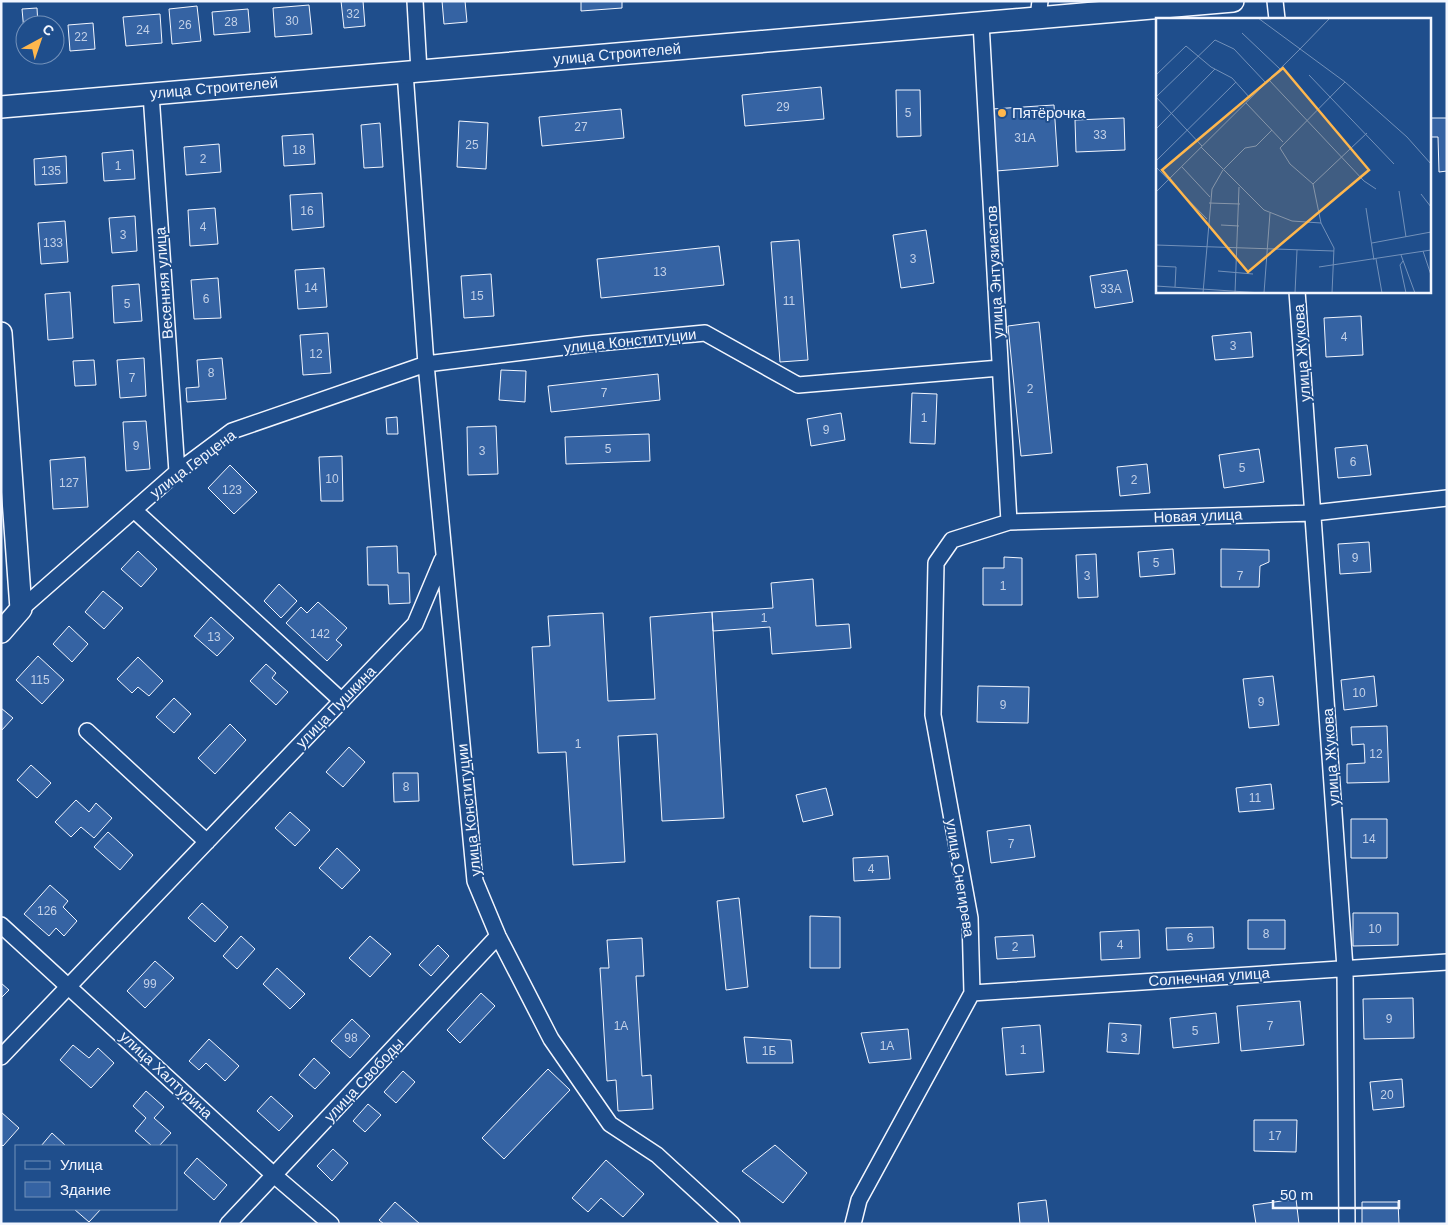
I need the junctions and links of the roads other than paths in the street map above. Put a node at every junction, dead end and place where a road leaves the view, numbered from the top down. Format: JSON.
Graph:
{"nodes":[{"id":1,"x":414,"y":1,"type":"edge"},
{"id":2,"x":1233,"y":1,"type":"edge"},
{"id":3,"x":1275,"y":1,"type":"edge"},
{"id":4,"x":1039,"y":10,"type":"edge"},
{"id":5,"x":1277,"y":18,"type":"edge"},
{"id":6,"x":981,"y":23,"type":"junction"},
{"id":7,"x":412,"y":71,"type":"junction"},
{"id":8,"x":151,"y":94,"type":"junction"},
{"id":9,"x":1,"y":106,"type":"edge"},
{"id":10,"x":1297,"y":292,"type":"edge"},
{"id":11,"x":1,"y":333,"type":"edge"},
{"id":12,"x":426,"y":364,"type":"junction"},
{"id":13,"x":1000,"y":368,"type":"junction"},
{"id":14,"x":177,"y":472,"type":"junction"},
{"id":15,"x":1447,"y":498,"type":"edge"},
{"id":16,"x":134,"y":510,"type":"junction"},
{"id":17,"x":1314,"y":513,"type":"junction"},
{"id":18,"x":1009,"y":522,"type":"junction"},
{"id":19,"x":952,"y":540,"type":"joint"},
{"id":20,"x":443,"y":558,"type":"junction"},
{"id":21,"x":21,"y":609,"type":"junction"},
{"id":22,"x":1,"y":632,"type":"edge"},
{"id":23,"x":342,"y":701,"type":"junction"},
{"id":24,"x":87,"y":732,"type":"dead end"},
{"id":25,"x":207,"y":842,"type":"junction"},
{"id":26,"x":1,"y":925,"type":"edge"},
{"id":27,"x":498,"y":936,"type":"junction"},
{"id":28,"x":1447,"y":962,"type":"edge"},
{"id":29,"x":1346,"y":968,"type":"junction"},
{"id":30,"x":70,"y":987,"type":"junction"},
{"id":31,"x":972,"y":993,"type":"junction"},
{"id":32,"x":1,"y":1057,"type":"edge"},
{"id":33,"x":275,"y":1176,"type":"junction"},
{"id":34,"x":228,"y":1224,"type":"edge"},
{"id":35,"x":331,"y":1224,"type":"edge"},
{"id":36,"x":732,"y":1224,"type":"edge"},
{"id":37,"x":853,"y":1224,"type":"edge"},
{"id":38,"x":1347,"y":1224,"type":"edge"}],
"edges":[{"from":1,"to":7,"type":"street","name":"улица Конституции"},
{"from":2,"to":4,"type":"main road","name":"улица Строителей"},
{"from":3,"to":5,"type":"street"},
{"from":4,"to":6,"type":"main road","name":"улица Строителей"},
{"from":6,"to":7,"type":"main road","name":"улица Строителей"},
{"from":6,"to":13,"type":"street","name":"улица Энтузиастов"},
{"from":7,"to":8,"type":"main road","name":"улица Строителей"},
{"from":7,"to":12,"type":"street","name":"улица Конституции"},
{"from":8,"to":9,"type":"main road","name":"улица Строителей"},
{"from":8,"to":14,"type":"street","name":"Весенняя улица"},
{"from":10,"to":17,"type":"street","name":"улица Жукова"},
{"from":11,"to":21,"type":"main road"},
{"from":12,"to":13,"type":"street","name":"улица Конституции"},
{"from":12,"to":14,"type":"street","name":"улица Герцена"},
{"from":12,"to":20,"type":"street","name":"улица Конституции"},
{"from":13,"to":18,"type":"street","name":"улица Энтузиастов"},
{"from":14,"to":16,"type":"street","name":"улица Герцена"},
{"from":15,"to":17,"type":"street","name":"Новая улица"},
{"from":16,"to":21,"type":"street","name":"улица Герцена"},
{"from":16,"to":23,"type":"street"},
{"from":17,"to":18,"type":"street","name":"Новая улица"},
{"from":17,"to":29,"type":"street","name":"улица Жукова"},
{"from":18,"to":19,"type":"street","name":"Новая улица"},
{"from":19,"to":31,"type":"street","name":"улица Снегирева"},
{"from":20,"to":23,"type":"street","name":"улица Пушкина"},
{"from":20,"to":27,"type":"street","name":"улица Конституции"},
{"from":21,"to":22,"type":"main road","name":"улица Герцена"},
{"from":23,"to":25,"type":"street","name":"улица Пушкина"},
{"from":24,"to":25,"type":"street"},
{"from":25,"to":30,"type":"street","name":"улица Пушкина"},
{"from":26,"to":30,"type":"street","name":"улица Халтурина"},
{"from":27,"to":33,"type":"street","name":"улица Свободы"},
{"from":27,"to":36,"type":"street","name":"улица Конституции"},
{"from":28,"to":29,"type":"street","name":"Солнечная улица"},
{"from":29,"to":31,"type":"street","name":"Солнечная улица"},
{"from":29,"to":38,"type":"street","name":"улица Жукова"},
{"from":30,"to":32,"type":"street","name":"улица Пушкина"},
{"from":30,"to":33,"type":"street","name":"улица Халтурина"},
{"from":31,"to":37,"type":"street"},
{"from":33,"to":34,"type":"street","name":"улица Свободы"},
{"from":33,"to":35,"type":"street","name":"улица Халтурина"}]}
